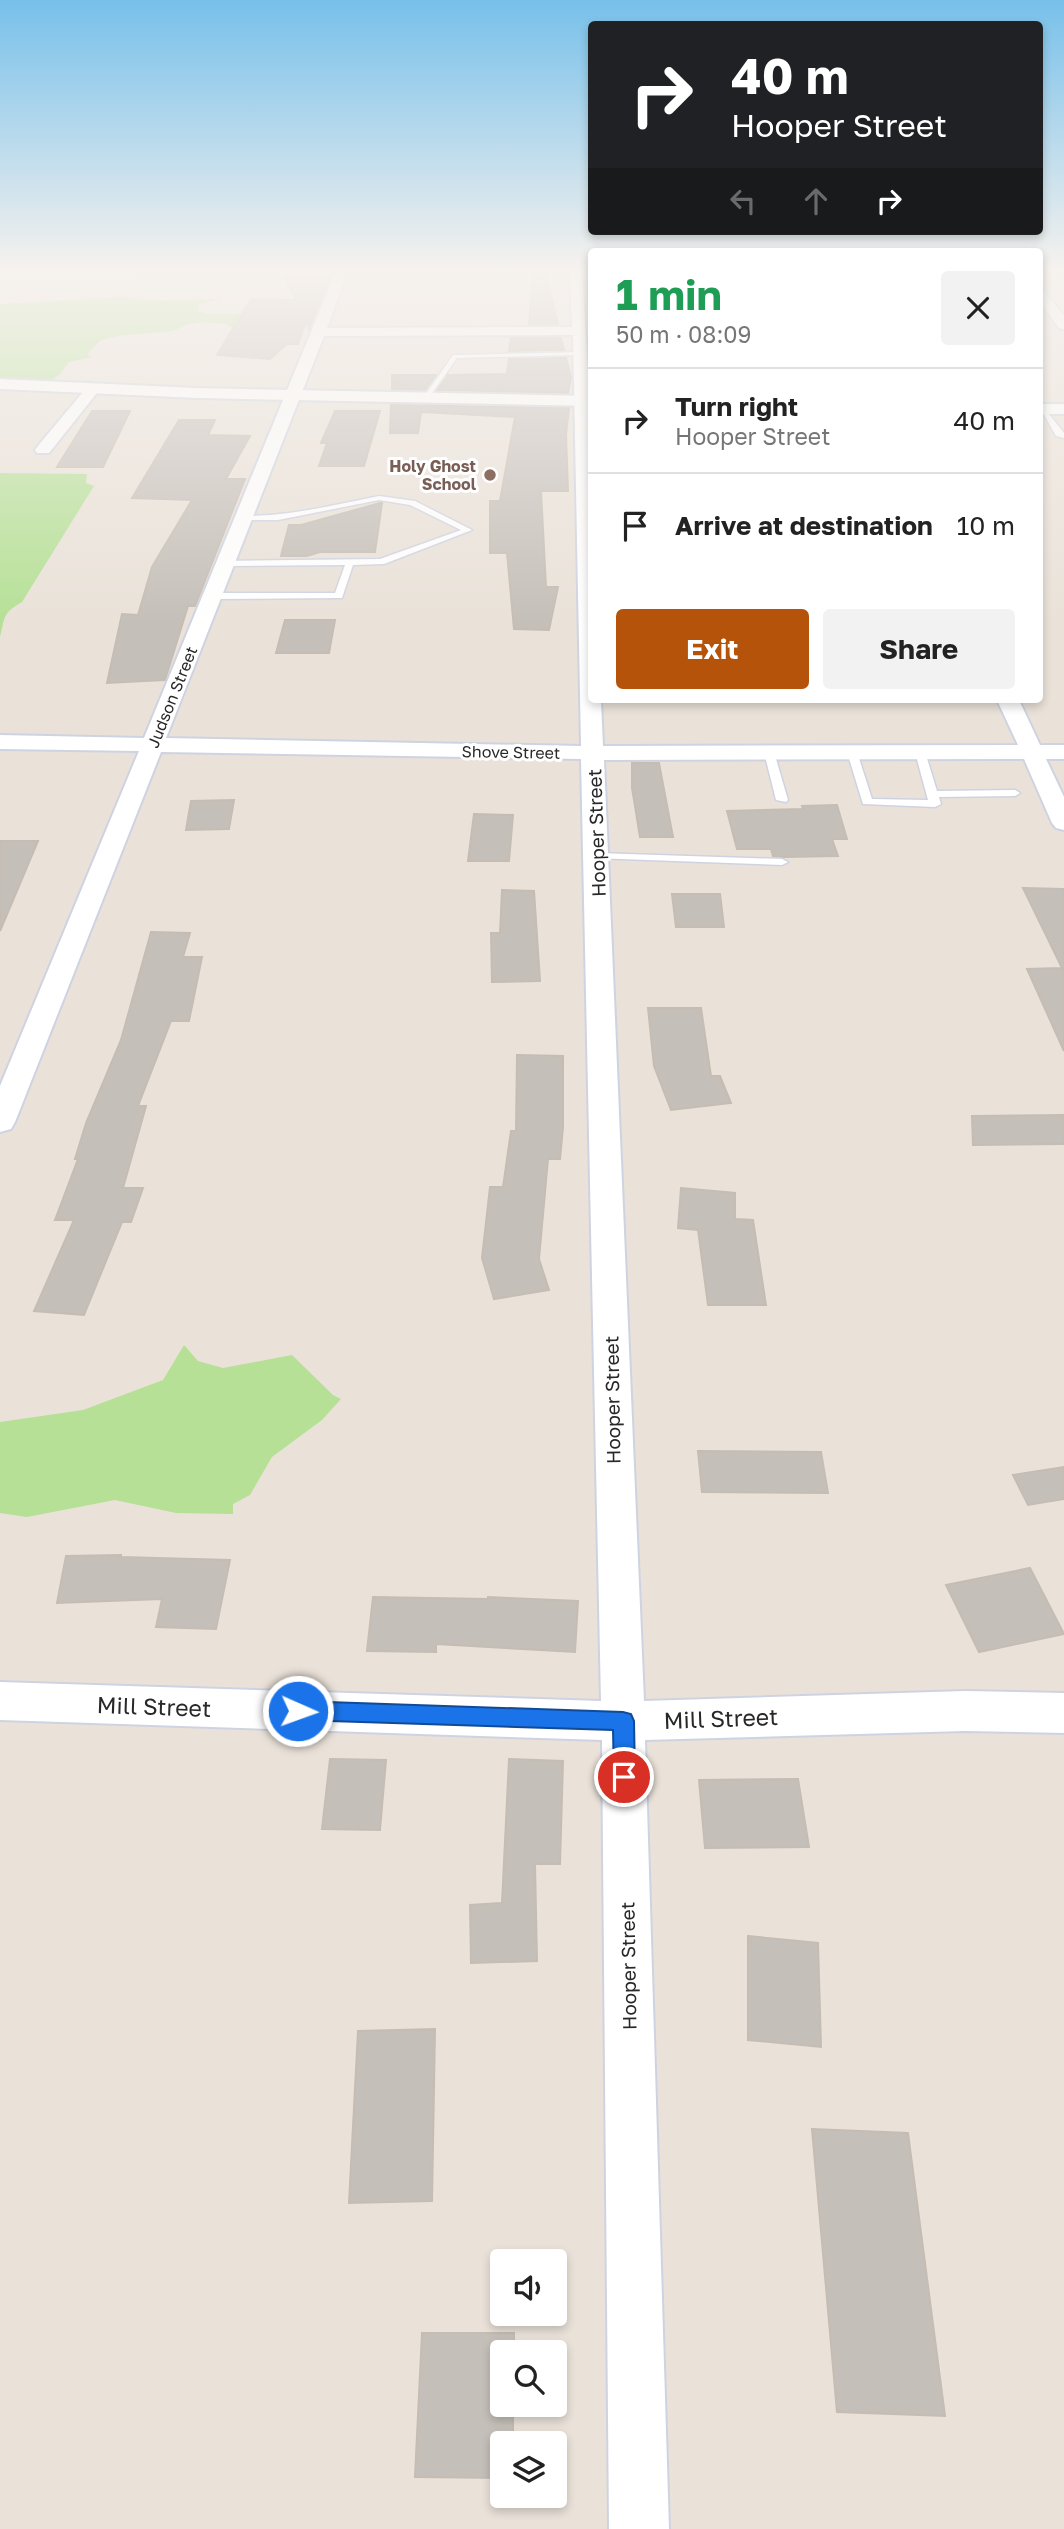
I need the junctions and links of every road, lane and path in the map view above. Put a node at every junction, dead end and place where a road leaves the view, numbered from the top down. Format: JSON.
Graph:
{"nodes":[{"id":1,"x":93,"y":389,"type":"joint"},
{"id":2,"x":297,"y":389,"type":"edge"},
{"id":3,"x":432,"y":389,"type":"edge"},
{"id":4,"x":295,"y":395,"type":"junction"},
{"id":5,"x":426,"y":398,"type":"junction"},
{"id":6,"x":587,"y":401,"type":"edge"},
{"id":7,"x":1043,"y":409,"type":"edge"},
{"id":8,"x":1064,"y":409,"type":"edge"},
{"id":9,"x":1043,"y":412,"type":"edge"},
{"id":10,"x":1064,"y":436,"type":"edge"},
{"id":11,"x":43,"y":450,"type":"dead end"},
{"id":12,"x":588,"y":460,"type":"edge"},
{"id":13,"x":245,"y":518,"type":"junction"},
{"id":14,"x":350,"y":562,"type":"junction"},
{"id":15,"x":226,"y":563,"type":"junction"},
{"id":16,"x":213,"y":596,"type":"junction"},
{"id":17,"x":592,"y":703,"type":"edge"},
{"id":18,"x":1009,"y":703,"type":"edge"},
{"id":19,"x":0,"y":742,"type":"edge"},
{"id":20,"x":152,"y":747,"type":"junction"},
{"id":21,"x":769,"y":752,"type":"junction"},
{"id":22,"x":852,"y":752,"type":"junction"},
{"id":23,"x":920,"y":752,"type":"junction"},
{"id":24,"x":1032,"y":752,"type":"junction"},
{"id":25,"x":1064,"y":752,"type":"edge"},
{"id":26,"x":593,"y":753,"type":"junction"},
{"id":27,"x":1015,"y":793,"type":"dead end"},
{"id":28,"x":932,"y":794,"type":"junction"},
{"id":29,"x":782,"y":800,"type":"dead end"},
{"id":30,"x":1064,"y":823,"type":"edge"},
{"id":31,"x":597,"y":856,"type":"junction"},
{"id":32,"x":782,"y":862,"type":"dead end"},
{"id":33,"x":0,"y":1122,"type":"edge"},
{"id":34,"x":0,"y":1702,"type":"edge"},
{"id":35,"x":1064,"y":1713,"type":"edge"},
{"id":36,"x":623,"y":1721,"type":"junction"},
{"id":37,"x":639,"y":2529,"type":"edge"}],
"edges":[{"from":1,"to":4,"type":"main road"},
{"from":1,"to":11,"type":"street"},
{"from":2,"to":4,"type":"street","name":"Judson Street"},
{"from":3,"to":5,"type":"lane"},
{"from":4,"to":5,"type":"main road"},
{"from":4,"to":13,"type":"street","name":"Judson Street"},
{"from":5,"to":6,"type":"main road"},
{"from":6,"to":12,"type":"street","name":"Hooper Street"},
{"from":7,"to":8,"type":"main road"},
{"from":9,"to":10,"type":"lane"},
{"from":13,"to":14,"type":"lane"},
{"from":13,"to":15,"type":"street","name":"Judson Street"},
{"from":14,"to":15,"type":"lane"},
{"from":14,"to":16,"type":"lane"},
{"from":15,"to":16,"type":"street","name":"Judson Street"},
{"from":16,"to":20,"type":"street","name":"Judson Street"},
{"from":17,"to":26,"type":"street","name":"Hooper Street"},
{"from":18,"to":24,"type":"street"},
{"from":19,"to":20,"type":"street","name":"Shove Street"},
{"from":20,"to":26,"type":"street","name":"Shove Street"},
{"from":20,"to":33,"type":"street","name":"Judson Street"},
{"from":21,"to":22,"type":"street","name":"Shove Street"},
{"from":21,"to":26,"type":"street","name":"Shove Street"},
{"from":21,"to":29,"type":"lane"},
{"from":22,"to":23,"type":"street","name":"Shove Street"},
{"from":22,"to":28,"type":"lane"},
{"from":23,"to":24,"type":"street","name":"Shove Street"},
{"from":23,"to":28,"type":"lane"},
{"from":24,"to":25,"type":"street","name":"Shove Street"},
{"from":24,"to":30,"type":"street"},
{"from":26,"to":31,"type":"street","name":"Hooper Street"},
{"from":27,"to":28,"type":"lane"},
{"from":31,"to":32,"type":"lane"},
{"from":31,"to":36,"type":"street","name":"Hooper Street"},
{"from":34,"to":36,"type":"street","name":"Mill Street"},
{"from":35,"to":36,"type":"street","name":"Mill Street"},
{"from":36,"to":37,"type":"street","name":"Hooper Street"}]}
